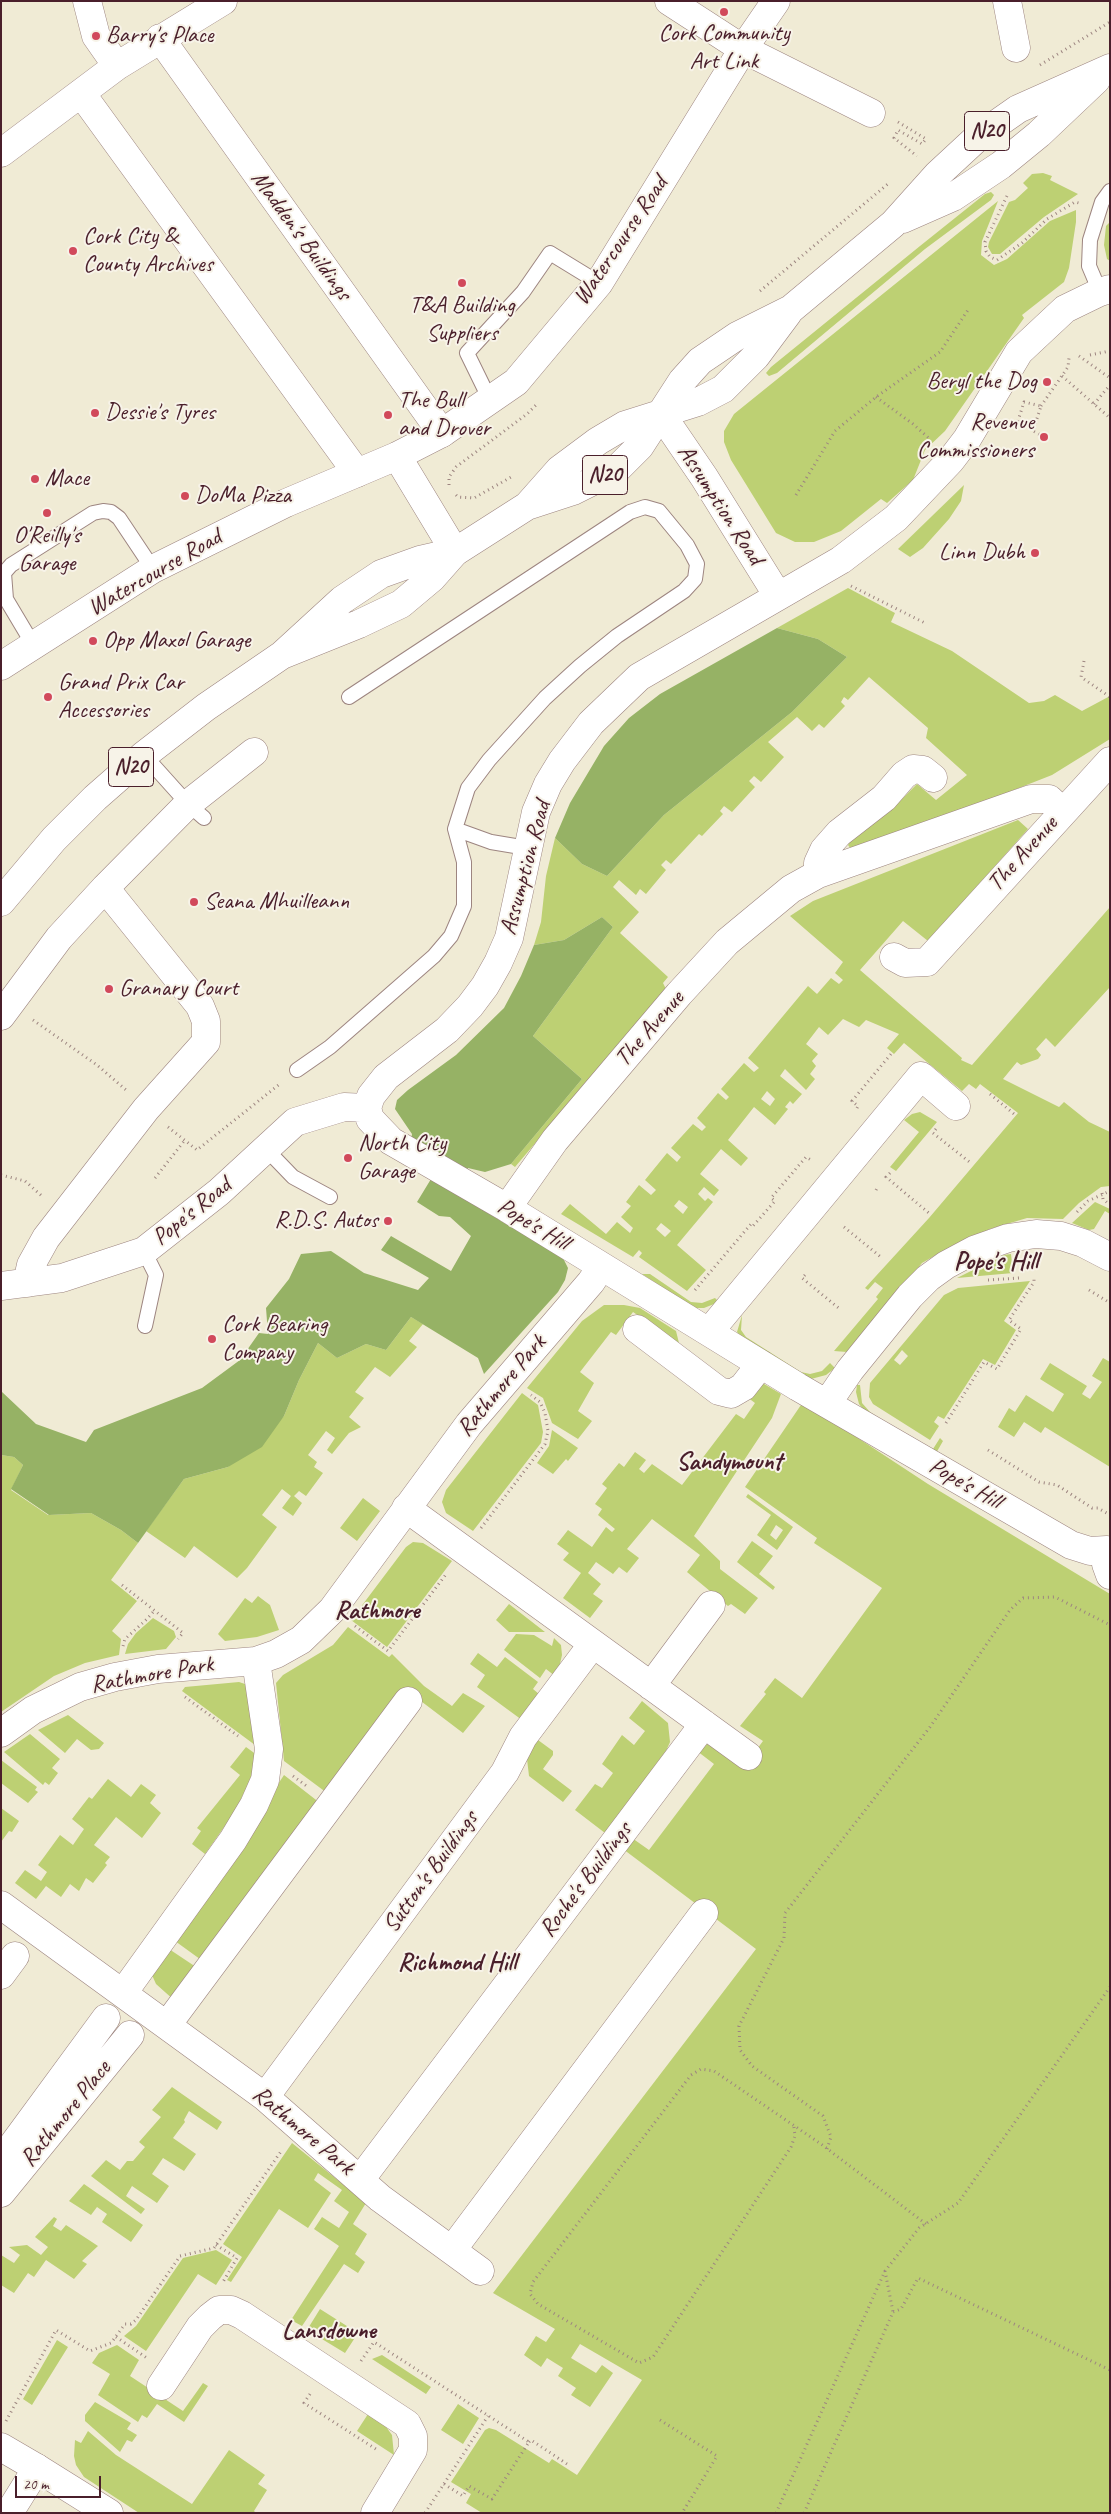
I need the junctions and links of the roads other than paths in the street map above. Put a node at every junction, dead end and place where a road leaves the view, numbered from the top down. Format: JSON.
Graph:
{"nodes":[{"id":1,"x":87,"y":1,"type":"edge"},
{"id":2,"x":223,"y":1,"type":"edge"},
{"id":3,"x":669,"y":1,"type":"edge"},
{"id":4,"x":776,"y":1,"type":"edge"},
{"id":5,"x":1007,"y":1,"type":"edge"},
{"id":6,"x":160,"y":38,"type":"junction"},
{"id":7,"x":1016,"y":48,"type":"dead end"},
{"id":8,"x":743,"y":50,"type":"junction"},
{"id":9,"x":117,"y":66,"type":"junction"},
{"id":10,"x":1107,"y":70,"type":"edge"},
{"id":11,"x":81,"y":93,"type":"junction"},
{"id":12,"x":871,"y":113,"type":"road end"},
{"id":13,"x":1,"y":153,"type":"edge"},
{"id":14,"x":1110,"y":191,"type":"edge"},
{"id":15,"x":894,"y":224,"type":"junction"},
{"id":16,"x":599,"y":283,"type":"junction"},
{"id":17,"x":1105,"y":290,"type":"edge"},
{"id":18,"x":790,"y":309,"type":"junction"},
{"id":19,"x":490,"y":400,"type":"junction"},
{"id":20,"x":661,"y":414,"type":"junction"},
{"id":21,"x":442,"y":433,"type":"junction"},
{"id":22,"x":397,"y":456,"type":"junction"},
{"id":23,"x":357,"y":472,"type":"junction"},
{"id":24,"x":455,"y":552,"type":"junction"},
{"id":25,"x":153,"y":568,"type":"junction"},
{"id":26,"x":778,"y":596,"type":"junction"},
{"id":27,"x":34,"y":646,"type":"junction"},
{"id":28,"x":282,"y":655,"type":"junction"},
{"id":29,"x":1,"y":666,"type":"edge"},
{"id":30,"x":349,"y":697,"type":"dead end"},
{"id":31,"x":254,"y":752,"type":"dead end"},
{"id":32,"x":144,"y":755,"type":"junction"},
{"id":33,"x":1110,"y":761,"type":"edge"},
{"id":34,"x":934,"y":778,"type":"dead end"},
{"id":35,"x":1062,"y":811,"type":"junction"},
{"id":36,"x":196,"y":815,"type":"junction"},
{"id":37,"x":455,"y":829,"type":"junction"},
{"id":38,"x":527,"y":848,"type":"junction"},
{"id":39,"x":818,"y":874,"type":"junction"},
{"id":40,"x":105,"y":888,"type":"junction"},
{"id":41,"x":1,"y":902,"type":"edge"},
{"id":42,"x":894,"y":957,"type":"dead end"},
{"id":43,"x":6,"y":1010,"type":"edge"},
{"id":44,"x":297,"y":1070,"type":"road end"},
{"id":45,"x":956,"y":1106,"type":"dead end"},
{"id":46,"x":367,"y":1108,"type":"junction"},
{"id":47,"x":266,"y":1149,"type":"junction"},
{"id":48,"x":330,"y":1197,"type":"dead end"},
{"id":49,"x":507,"y":1208,"type":"junction"},
{"id":50,"x":144,"y":1251,"type":"junction"},
{"id":51,"x":1110,"y":1257,"type":"edge"},
{"id":52,"x":601,"y":1266,"type":"junction"},
{"id":53,"x":14,"y":1285,"type":"edge"},
{"id":54,"x":145,"y":1326,"type":"dead end"},
{"id":55,"x":637,"y":1329,"type":"dead end"},
{"id":56,"x":707,"y":1330,"type":"junction"},
{"id":57,"x":679,"y":1361,"type":"junction"},
{"id":58,"x":761,"y":1364,"type":"junction"},
{"id":59,"x":828,"y":1402,"type":"junction"},
{"id":60,"x":406,"y":1508,"type":"junction"},
{"id":61,"x":1108,"y":1562,"type":"edge"},
{"id":62,"x":711,"y":1605,"type":"dead end"},
{"id":63,"x":592,"y":1644,"type":"junction"},
{"id":64,"x":256,"y":1661,"type":"junction"},
{"id":65,"x":651,"y":1686,"type":"junction"},
{"id":66,"x":408,"y":1701,"type":"dead end"},
{"id":67,"x":704,"y":1724,"type":"junction"},
{"id":68,"x":1,"y":1733,"type":"edge"},
{"id":69,"x":748,"y":1756,"type":"dead end"},
{"id":70,"x":1,"y":1905,"type":"edge"},
{"id":71,"x":704,"y":1913,"type":"dead end"},
{"id":72,"x":122,"y":1993,"type":"junction"},
{"id":73,"x":106,"y":2018,"type":"dead end"},
{"id":74,"x":167,"y":2025,"type":"junction"},
{"id":75,"x":130,"y":2035,"type":"dead end"},
{"id":76,"x":265,"y":2097,"type":"junction"},
{"id":77,"x":1,"y":2161,"type":"edge"},
{"id":78,"x":360,"y":2180,"type":"junction"},
{"id":79,"x":1,"y":2193,"type":"edge"},
{"id":80,"x":452,"y":2250,"type":"junction"},
{"id":81,"x":480,"y":2271,"type":"dead end"},
{"id":82,"x":161,"y":2386,"type":"dead end"},
{"id":83,"x":3,"y":2435,"type":"edge"},
{"id":84,"x":37,"y":2468,"type":"junction"},
{"id":85,"x":9,"y":2513,"type":"edge"},
{"id":86,"x":109,"y":2513,"type":"edge"},
{"id":87,"x":376,"y":2513,"type":"edge"}],
"edges":[{"from":1,"to":9,"type":"main road"},
{"from":2,"to":6,"type":"main road"},
{"from":3,"to":8,"type":"main road"},
{"from":4,"to":8,"type":"main road","name":"Watercourse Road"},
{"from":5,"to":7,"type":"main road"},
{"from":6,"to":9,"type":"main road"},
{"from":6,"to":21,"type":"main road","name":"Madden's Buildings"},
{"from":8,"to":12,"type":"main road"},
{"from":8,"to":16,"type":"main road","name":"Watercourse Road"},
{"from":9,"to":11,"type":"main road"},
{"from":10,"to":15,"type":"main road","number":"N20"},
{"from":10,"to":15,"type":"main road","number":"N20"},
{"from":11,"to":13,"type":"main road"},
{"from":11,"to":23,"type":"main road"},
{"from":14,"to":17,"type":"lane"},
{"from":15,"to":18,"type":"main road","number":"N20"},
{"from":16,"to":19,"type":"main road","name":"Watercourse Road"},
{"from":16,"to":19,"type":"lane"},
{"from":17,"to":26,"type":"main road","name":"Assumption Road"},
{"from":18,"to":20,"type":"main road","number":"N20"},
{"from":18,"to":20,"type":"main road","number":"N20"},
{"from":19,"to":21,"type":"main road","name":"Watercourse Road"},
{"from":20,"to":24,"type":"main road","number":"N20"},
{"from":20,"to":26,"type":"main road","name":"Assumption Road"},
{"from":21,"to":22,"type":"main road","name":"Watercourse Road"},
{"from":22,"to":23,"type":"main road","name":"Watercourse Road"},
{"from":22,"to":24,"type":"main road"},
{"from":23,"to":25,"type":"main road","name":"Watercourse Road"},
{"from":24,"to":28,"type":"main road","number":"N20"},
{"from":24,"to":28,"type":"main road","number":"N20"},
{"from":25,"to":27,"type":"main road","name":"Watercourse Road"},
{"from":25,"to":27,"type":"lane"},
{"from":26,"to":38,"type":"main road","name":"Assumption Road"},
{"from":27,"to":29,"type":"main road","name":"Watercourse Road"},
{"from":28,"to":32,"type":"main road","number":"N20"},
{"from":30,"to":37,"type":"lane"},
{"from":31,"to":36,"type":"main road"},
{"from":32,"to":36,"type":"lane"},
{"from":32,"to":41,"type":"main road","number":"N20"},
{"from":33,"to":35,"type":"main road","name":"The Avenue"},
{"from":34,"to":39,"type":"main road"},
{"from":35,"to":39,"type":"main road","name":"The Avenue"},
{"from":35,"to":42,"type":"main road","name":"The Avenue"},
{"from":36,"to":40,"type":"main road"},
{"from":37,"to":38,"type":"lane"},
{"from":37,"to":44,"type":"lane"},
{"from":38,"to":46,"type":"main road","name":"Assumption Road"},
{"from":39,"to":49,"type":"main road","name":"The Avenue"},
{"from":40,"to":43,"type":"main road"},
{"from":40,"to":53,"type":"main road"},
{"from":45,"to":56,"type":"main road"},
{"from":46,"to":47,"type":"main road","name":"Pope's Road"},
{"from":46,"to":49,"type":"main road","name":"Pope's Hill"},
{"from":47,"to":48,"type":"lane"},
{"from":47,"to":50,"type":"main road","name":"Pope's Road"},
{"from":49,"to":52,"type":"main road","name":"Pope's Hill"},
{"from":50,"to":53,"type":"main road","name":"Pope's Road"},
{"from":50,"to":54,"type":"lane"},
{"from":51,"to":59,"type":"main road"},
{"from":52,"to":56,"type":"main road","name":"Pope's Hill"},
{"from":52,"to":60,"type":"main road","name":"Rathmore Park"},
{"from":55,"to":57,"type":"main road"},
{"from":56,"to":57,"type":"main road"},
{"from":56,"to":58,"type":"main road","name":"Pope's Hill"},
{"from":57,"to":58,"type":"main road"},
{"from":58,"to":59,"type":"main road","name":"Pope's Hill"},
{"from":59,"to":61,"type":"main road","name":"Pope's Hill"},
{"from":60,"to":63,"type":"main road"},
{"from":60,"to":64,"type":"main road","name":"Rathmore Park"},
{"from":62,"to":65,"type":"main road"},
{"from":63,"to":65,"type":"main road"},
{"from":63,"to":76,"type":"main road","name":"Sutton's Buildings"},
{"from":64,"to":68,"type":"main road","name":"Rathmore Park"},
{"from":64,"to":72,"type":"main road"},
{"from":65,"to":67,"type":"main road"},
{"from":66,"to":74,"type":"main road"},
{"from":67,"to":69,"type":"main road"},
{"from":67,"to":78,"type":"main road","name":"Roche's Buildings"},
{"from":70,"to":72,"type":"main road","name":"Rathmore Park"},
{"from":71,"to":80,"type":"main road"},
{"from":72,"to":74,"type":"main road","name":"Rathmore Park"},
{"from":73,"to":77,"type":"main road"},
{"from":74,"to":76,"type":"main road","name":"Rathmore Park"},
{"from":75,"to":79,"type":"main road","name":"Rathmore Place"},
{"from":76,"to":78,"type":"main road","name":"Rathmore Park"},
{"from":78,"to":80,"type":"main road","name":"Rathmore Park"},
{"from":80,"to":81,"type":"main road","name":"Rathmore Park"},
{"from":82,"to":87,"type":"main road"},
{"from":83,"to":84,"type":"main road"},
{"from":84,"to":85,"type":"main road"},
{"from":84,"to":86,"type":"main road"}]}
